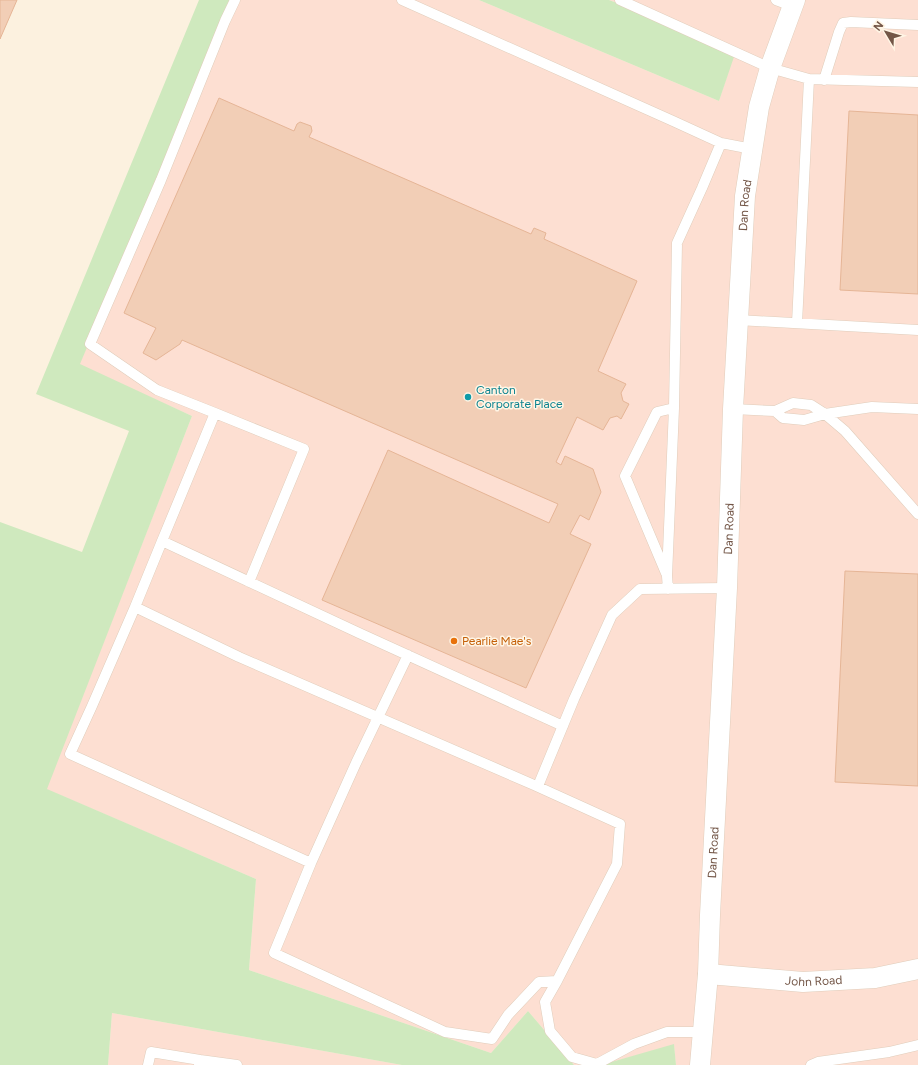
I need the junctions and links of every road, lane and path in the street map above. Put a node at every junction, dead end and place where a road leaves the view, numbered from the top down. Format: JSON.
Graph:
{"nodes":[{"id":1,"x":235,"y":0,"type":"edge"},
{"id":2,"x":402,"y":0,"type":"edge"},
{"id":3,"x":620,"y":0,"type":"edge"},
{"id":4,"x":788,"y":2,"type":"edge"},
{"id":5,"x":918,"y":25,"type":"edge"},
{"id":6,"x":770,"y":68,"type":"junction"},
{"id":7,"x":809,"y":79,"type":"junction"},
{"id":8,"x":824,"y":80,"type":"junction"},
{"id":9,"x":918,"y":82,"type":"edge"},
{"id":10,"x":721,"y":143,"type":"junction"},
{"id":11,"x":752,"y":149,"type":"junction"},
{"id":12,"x":738,"y":320,"type":"junction"},
{"id":13,"x":797,"y":323,"type":"junction"},
{"id":14,"x":918,"y":330,"type":"edge"},
{"id":15,"x":674,"y":408,"type":"junction"},
{"id":16,"x":733,"y":409,"type":"junction"},
{"id":17,"x":918,"y":410,"type":"edge"},
{"id":18,"x":775,"y":411,"type":"junction"},
{"id":19,"x":216,"y":412,"type":"junction"},
{"id":20,"x":825,"y":414,"type":"junction"},
{"id":21,"x":918,"y":514,"type":"edge"},
{"id":22,"x":162,"y":541,"type":"junction"},
{"id":23,"x":667,"y":576,"type":"junction"},
{"id":24,"x":249,"y":582,"type":"junction"},
{"id":25,"x":727,"y":588,"type":"junction"},
{"id":26,"x":668,"y":589,"type":"junction"},
{"id":27,"x":135,"y":607,"type":"junction"},
{"id":28,"x":408,"y":655,"type":"junction"},
{"id":29,"x":379,"y":717,"type":"junction"},
{"id":30,"x":563,"y":726,"type":"junction"},
{"id":31,"x":538,"y":786,"type":"junction"},
{"id":32,"x":311,"y":863,"type":"junction"},
{"id":33,"x":918,"y":969,"type":"edge"},
{"id":34,"x":708,"y":974,"type":"junction"},
{"id":35,"x":557,"y":981,"type":"junction"},
{"id":36,"x":703,"y":1032,"type":"junction"},
{"id":37,"x":918,"y":1045,"type":"edge"},
{"id":38,"x":200,"y":1062,"type":"edge"},
{"id":39,"x":148,"y":1065,"type":"edge"},
{"id":40,"x":237,"y":1065,"type":"edge"},
{"id":41,"x":700,"y":1065,"type":"edge"},
{"id":42,"x":811,"y":1065,"type":"edge"}],
"edges":[{"from":1,"to":19,"type":"lane"},
{"from":2,"to":10,"type":"lane"},
{"from":3,"to":6,"type":"lane"},
{"from":4,"to":6,"type":"street","name":"Dan Road"},
{"from":5,"to":8,"type":"lane"},
{"from":6,"to":7,"type":"lane"},
{"from":6,"to":11,"type":"street","name":"Dan Road"},
{"from":7,"to":8,"type":"lane"},
{"from":7,"to":13,"type":"lane"},
{"from":8,"to":9,"type":"lane"},
{"from":10,"to":11,"type":"lane"},
{"from":10,"to":15,"type":"lane"},
{"from":11,"to":12,"type":"street","name":"Dan Road"},
{"from":12,"to":13,"type":"lane"},
{"from":12,"to":16,"type":"street","name":"Dan Road"},
{"from":13,"to":14,"type":"lane"},
{"from":15,"to":23,"type":"lane"},
{"from":15,"to":23,"type":"lane"},
{"from":16,"to":18,"type":"lane"},
{"from":16,"to":25,"type":"street","name":"Dan Road"},
{"from":17,"to":20,"type":"lane"},
{"from":18,"to":20,"type":"lane"},
{"from":18,"to":20,"type":"lane"},
{"from":19,"to":22,"type":"lane"},
{"from":19,"to":24,"type":"lane"},
{"from":20,"to":21,"type":"lane"},
{"from":22,"to":24,"type":"lane"},
{"from":22,"to":27,"type":"lane"},
{"from":23,"to":26,"type":"lane"},
{"from":24,"to":28,"type":"lane"},
{"from":25,"to":26,"type":"lane"},
{"from":25,"to":34,"type":"street","name":"Dan Road"},
{"from":26,"to":30,"type":"lane"},
{"from":27,"to":29,"type":"lane"},
{"from":27,"to":32,"type":"lane"},
{"from":28,"to":29,"type":"lane"},
{"from":28,"to":30,"type":"lane"},
{"from":29,"to":31,"type":"lane"},
{"from":29,"to":32,"type":"lane"},
{"from":30,"to":31,"type":"lane"},
{"from":31,"to":35,"type":"lane"},
{"from":32,"to":35,"type":"lane"},
{"from":33,"to":34,"type":"street","name":"John Road"},
{"from":34,"to":36,"type":"street","name":"Dan Road"},
{"from":35,"to":36,"type":"lane"},
{"from":36,"to":41,"type":"street","name":"Dan Road"},
{"from":37,"to":42,"type":"lane"},
{"from":38,"to":39,"type":"lane"},
{"from":38,"to":40,"type":"lane"}]}
